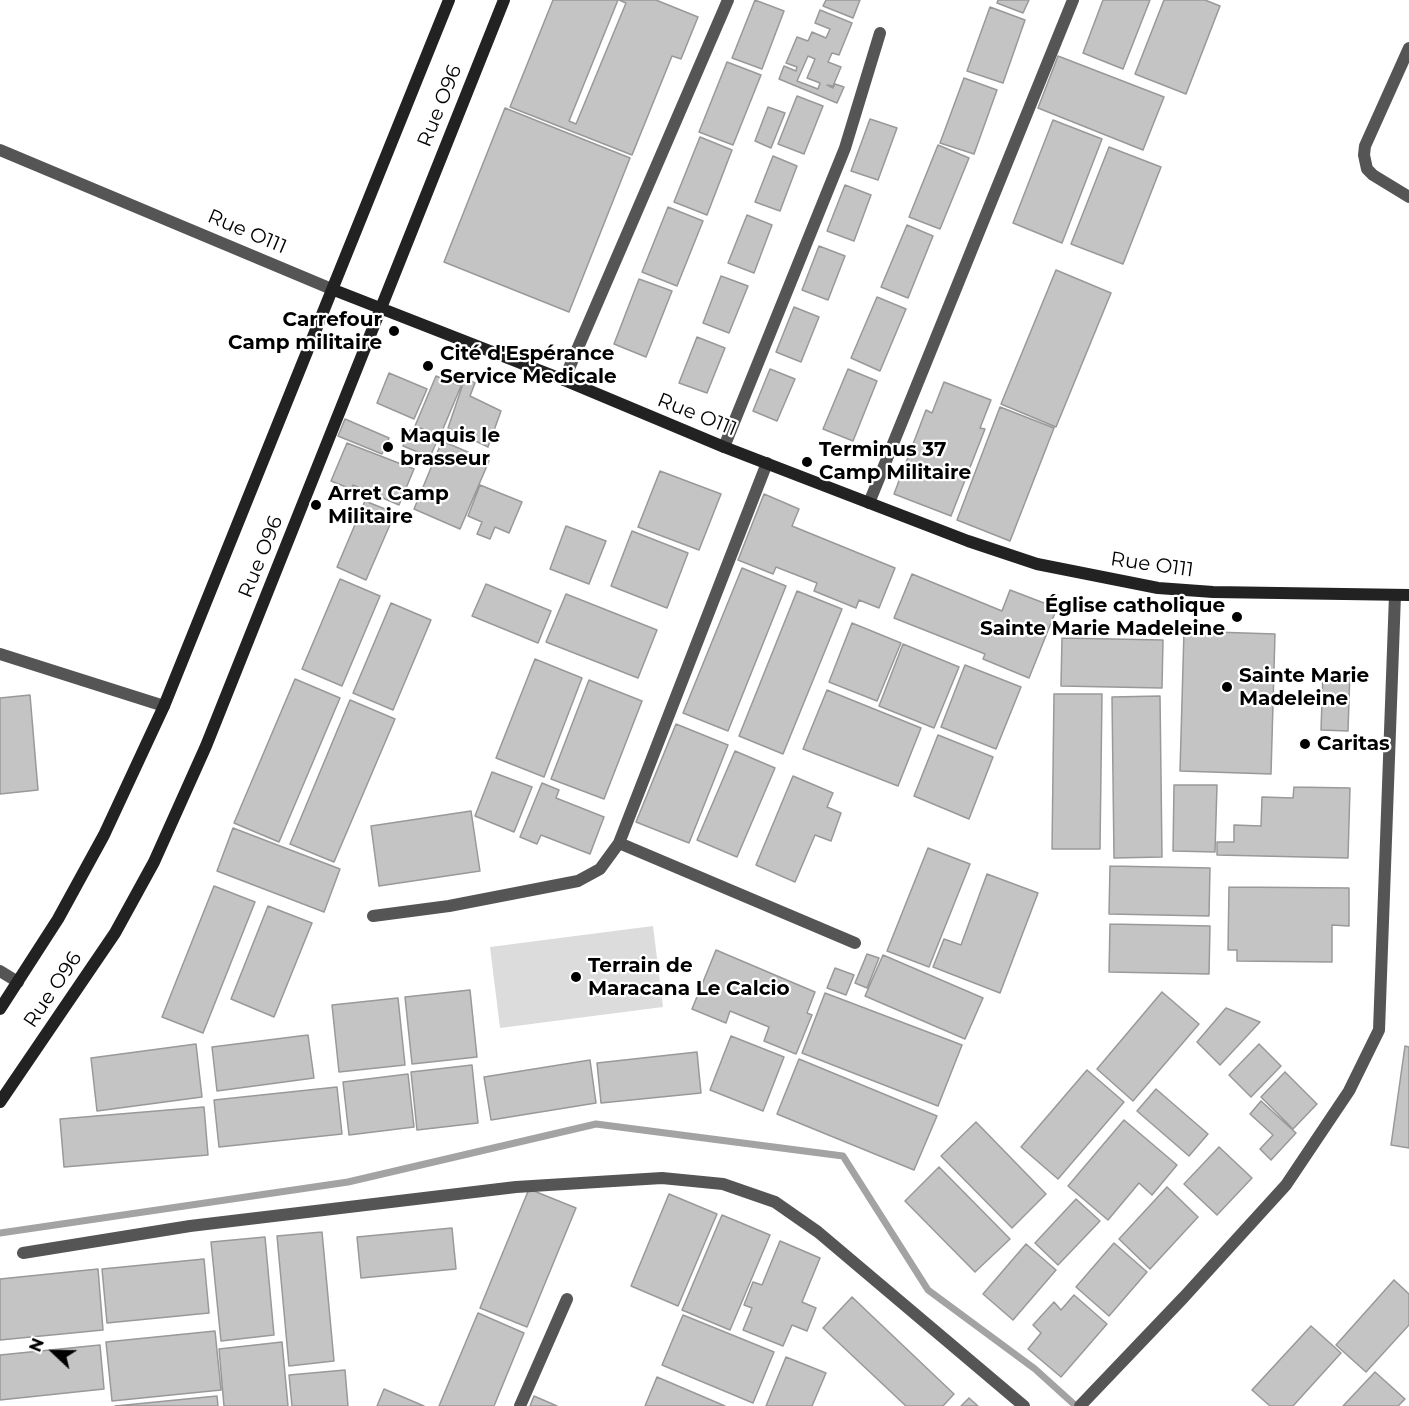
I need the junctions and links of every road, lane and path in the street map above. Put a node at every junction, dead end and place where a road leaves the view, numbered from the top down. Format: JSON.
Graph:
{"nodes":[{"id":1,"x":449,"y":0,"type":"edge"},
{"id":2,"x":504,"y":0,"type":"edge"},
{"id":3,"x":728,"y":0,"type":"edge"},
{"id":4,"x":1073,"y":0,"type":"edge"},
{"id":5,"x":880,"y":33,"type":"dead end"},
{"id":6,"x":1409,"y":48,"type":"edge"},
{"id":7,"x":0,"y":150,"type":"edge"},
{"id":8,"x":1409,"y":197,"type":"edge"},
{"id":9,"x":334,"y":290,"type":"junction"},
{"id":10,"x":379,"y":309,"type":"junction"},
{"id":11,"x":564,"y":380,"type":"junction"},
{"id":12,"x":724,"y":447,"type":"junction"},
{"id":13,"x":767,"y":463,"type":"junction"},
{"id":14,"x":869,"y":503,"type":"junction"},
{"id":15,"x":1395,"y":595,"type":"junction"},
{"id":16,"x":1409,"y":595,"type":"edge"},
{"id":17,"x":0,"y":654,"type":"edge"},
{"id":18,"x":164,"y":706,"type":"junction"},
{"id":19,"x":619,"y":843,"type":"junction"},
{"id":20,"x":373,"y":916,"type":"dead end"},
{"id":21,"x":855,"y":943,"type":"dead end"},
{"id":22,"x":0,"y":971,"type":"edge"},
{"id":23,"x":18,"y":982,"type":"junction"},
{"id":24,"x":0,"y":1009,"type":"edge"},
{"id":25,"x":0,"y":1102,"type":"edge"},
{"id":26,"x":23,"y":1253,"type":"dead end"},
{"id":27,"x":567,"y":1299,"type":"dead end"},
{"id":28,"x":520,"y":1406,"type":"edge"},
{"id":29,"x":1024,"y":1406,"type":"edge"},
{"id":30,"x":1080,"y":1406,"type":"edge"}],
"edges":[{"from":1,"to":9,"type":"main road","name":"Rue O96"},
{"from":2,"to":10,"type":"main road","name":"Rue O96"},
{"from":3,"to":11,"type":"street"},
{"from":4,"to":14,"type":"street"},
{"from":5,"to":12,"type":"street"},
{"from":6,"to":8,"type":"street"},
{"from":7,"to":9,"type":"street","name":"Rue O111"},
{"from":9,"to":10,"type":"main road","name":"Rue O111"},
{"from":9,"to":18,"type":"main road","name":"Rue O96"},
{"from":10,"to":11,"type":"main road","name":"Rue O111"},
{"from":10,"to":25,"type":"main road","name":"Rue O96"},
{"from":11,"to":12,"type":"main road","name":"Rue O111"},
{"from":12,"to":13,"type":"main road","name":"Rue O111"},
{"from":13,"to":14,"type":"main road","name":"Rue O111"},
{"from":13,"to":19,"type":"street"},
{"from":14,"to":15,"type":"main road","name":"Rue O111"},
{"from":15,"to":16,"type":"main road","name":"Rue O111"},
{"from":15,"to":30,"type":"street"},
{"from":17,"to":18,"type":"street"},
{"from":18,"to":23,"type":"main road","name":"Rue O96"},
{"from":19,"to":20,"type":"street"},
{"from":19,"to":21,"type":"street"},
{"from":22,"to":23,"type":"street"},
{"from":23,"to":24,"type":"main road","name":"Rue O96"},
{"from":26,"to":29,"type":"street"},
{"from":27,"to":28,"type":"street"}]}
